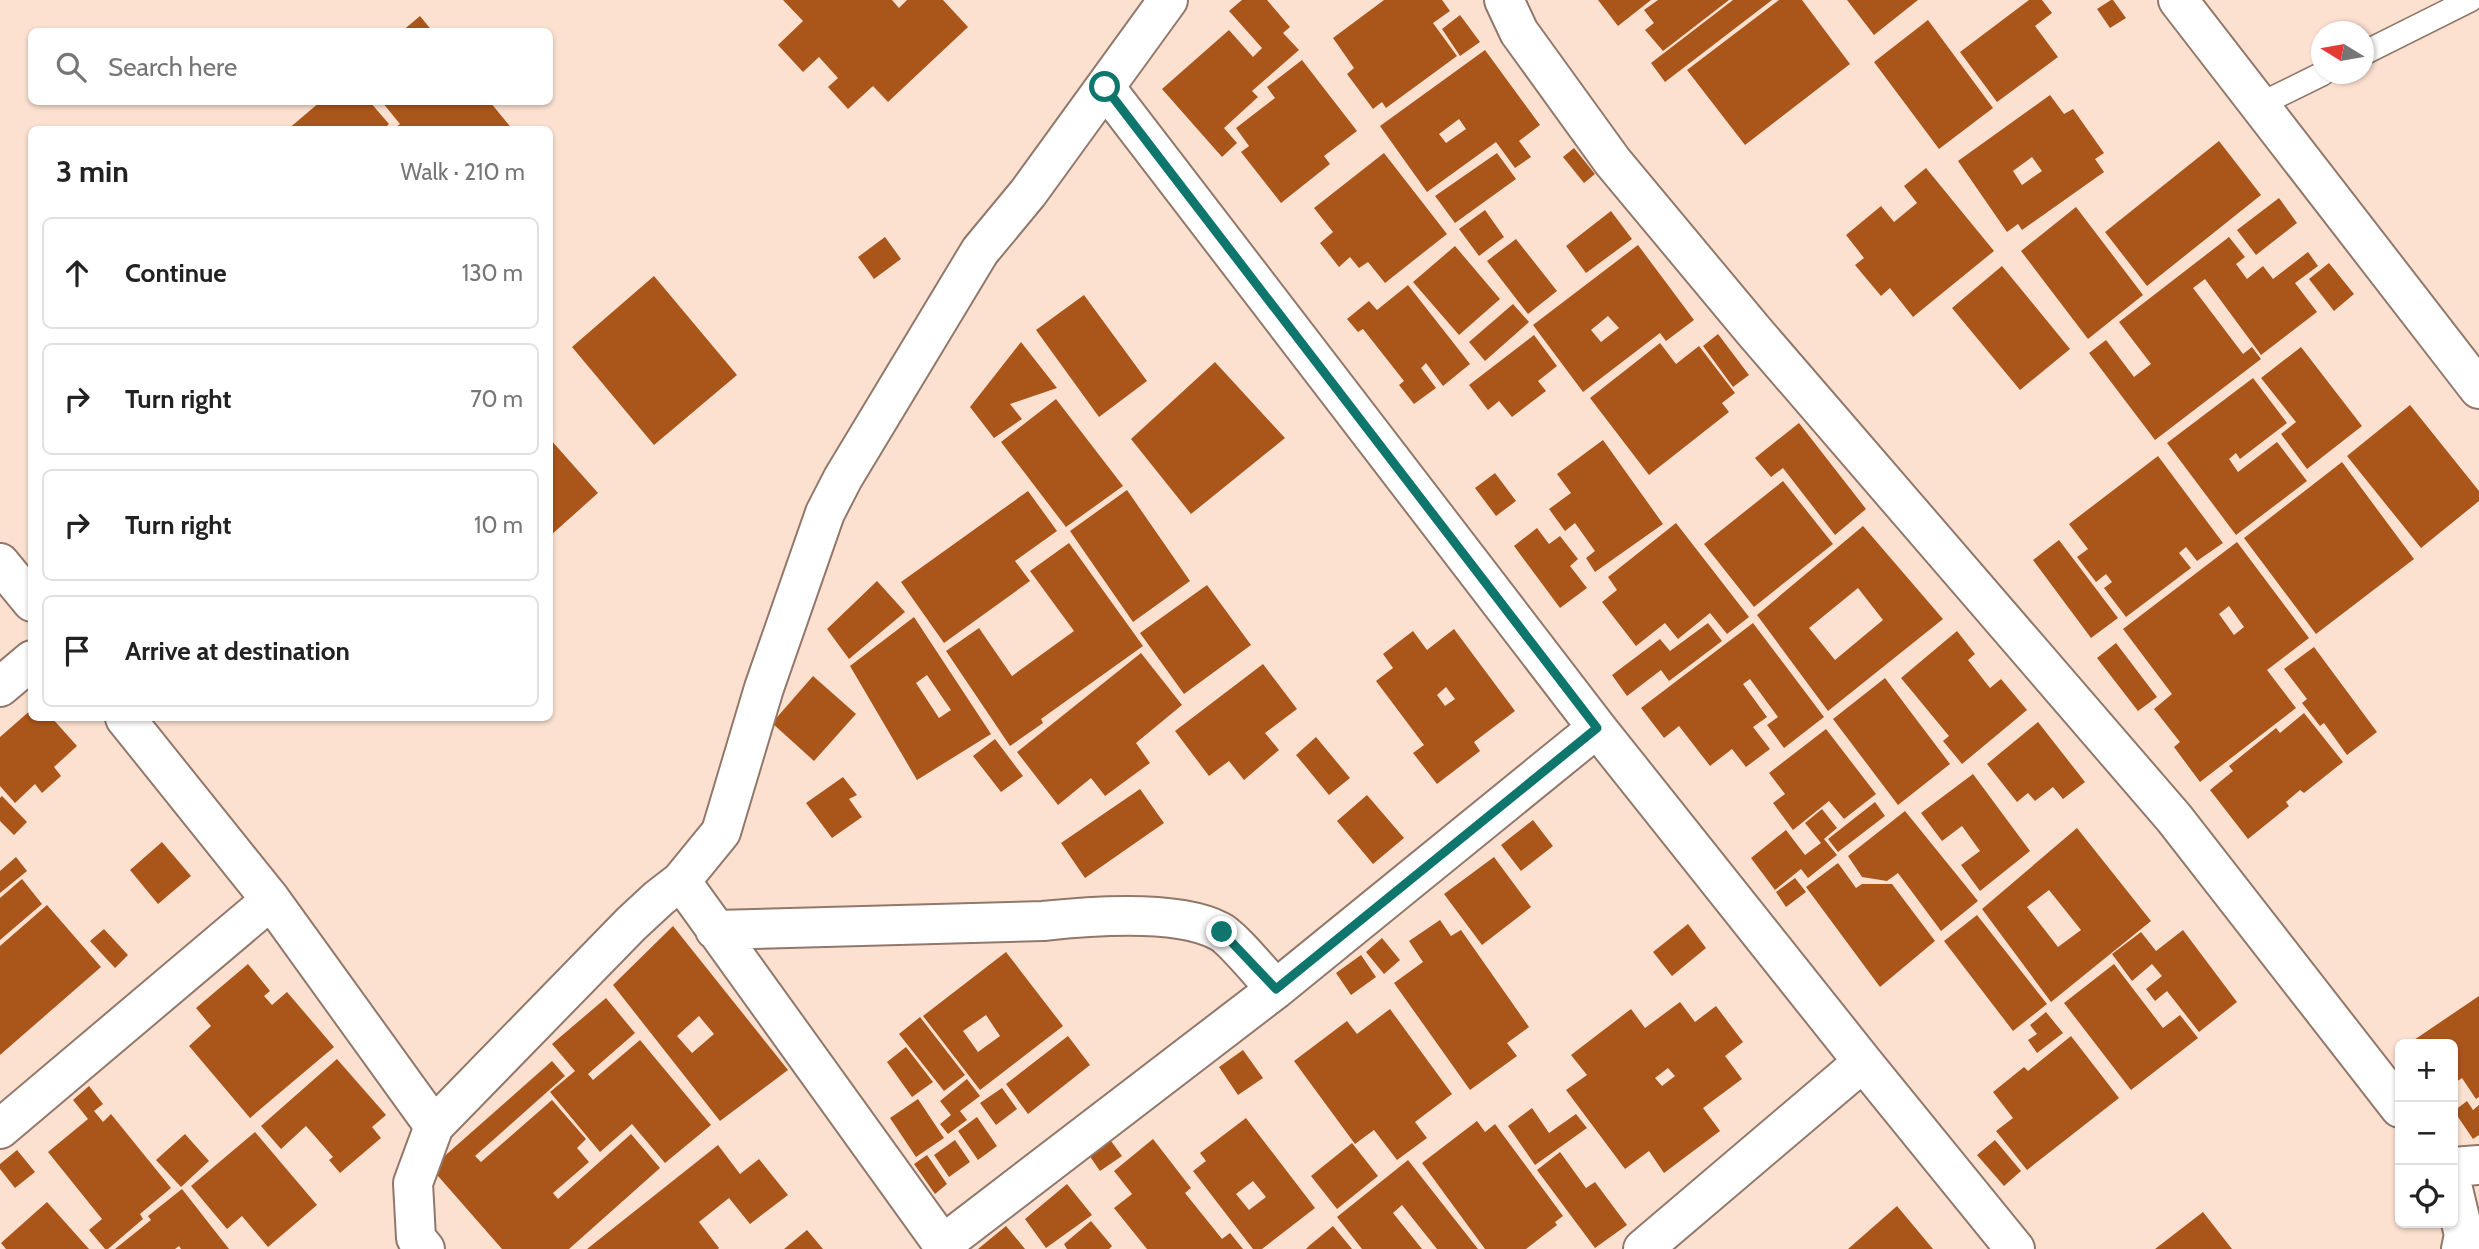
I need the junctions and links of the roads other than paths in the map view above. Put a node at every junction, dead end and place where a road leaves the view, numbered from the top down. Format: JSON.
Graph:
{"nodes":[{"id":1,"x":1168,"y":0,"type":"edge"},
{"id":2,"x":1504,"y":0,"type":"edge"},
{"id":3,"x":2178,"y":0,"type":"edge"},
{"id":4,"x":2470,"y":0,"type":"edge"},
{"id":5,"x":2374,"y":48,"type":"edge"},
{"id":6,"x":2311,"y":79,"type":"edge"},
{"id":7,"x":1105,"y":87,"type":"junction"},
{"id":8,"x":2259,"y":105,"type":"junction"},
{"id":9,"x":2479,"y":389,"type":"edge"},
{"id":10,"x":0,"y":563,"type":"edge"},
{"id":11,"x":28,"y":597,"type":"edge"},
{"id":12,"x":28,"y":663,"type":"edge"},
{"id":13,"x":0,"y":687,"type":"edge"},
{"id":14,"x":127,"y":721,"type":"edge"},
{"id":15,"x":1597,"y":728,"type":"junction"},
{"id":16,"x":681,"y":881,"type":"junction"},
{"id":17,"x":271,"y":900,"type":"junction"},
{"id":18,"x":715,"y":930,"type":"junction"},
{"id":19,"x":1276,"y":989,"type":"junction"},
{"id":20,"x":1863,"y":1062,"type":"junction"},
{"id":21,"x":2395,"y":1102,"type":"edge"},
{"id":22,"x":434,"y":1126,"type":"junction"},
{"id":23,"x":0,"y":1129,"type":"edge"},
{"id":24,"x":2479,"y":1165,"type":"edge"},
{"id":25,"x":2458,"y":1167,"type":"edge"},
{"id":26,"x":2458,"y":1210,"type":"edge"},
{"id":27,"x":414,"y":1245,"type":"edge"},
{"id":28,"x":944,"y":1247,"type":"edge"},
{"id":29,"x":1643,"y":1249,"type":"edge"},
{"id":30,"x":2015,"y":1249,"type":"edge"},
{"id":31,"x":2461,"y":1249,"type":"edge"}],
"edges":[{"from":1,"to":7,"type":"street"},
{"from":2,"to":21,"type":"street"},
{"from":3,"to":8,"type":"street"},
{"from":4,"to":5,"type":"lane"},
{"from":6,"to":8,"type":"lane"},
{"from":7,"to":15,"type":"street"},
{"from":7,"to":16,"type":"street"},
{"from":8,"to":9,"type":"street"},
{"from":10,"to":11,"type":"street"},
{"from":12,"to":13,"type":"street"},
{"from":14,"to":17,"type":"street"},
{"from":15,"to":19,"type":"street"},
{"from":15,"to":20,"type":"street"},
{"from":16,"to":18,"type":"street"},
{"from":16,"to":22,"type":"street"},
{"from":17,"to":22,"type":"street"},
{"from":17,"to":23,"type":"street"},
{"from":18,"to":19,"type":"street"},
{"from":18,"to":28,"type":"street"},
{"from":19,"to":28,"type":"street"},
{"from":20,"to":29,"type":"street"},
{"from":20,"to":30,"type":"street"},
{"from":22,"to":27,"type":"street"},
{"from":24,"to":25,"type":"street"},
{"from":26,"to":31,"type":"street"}]}
